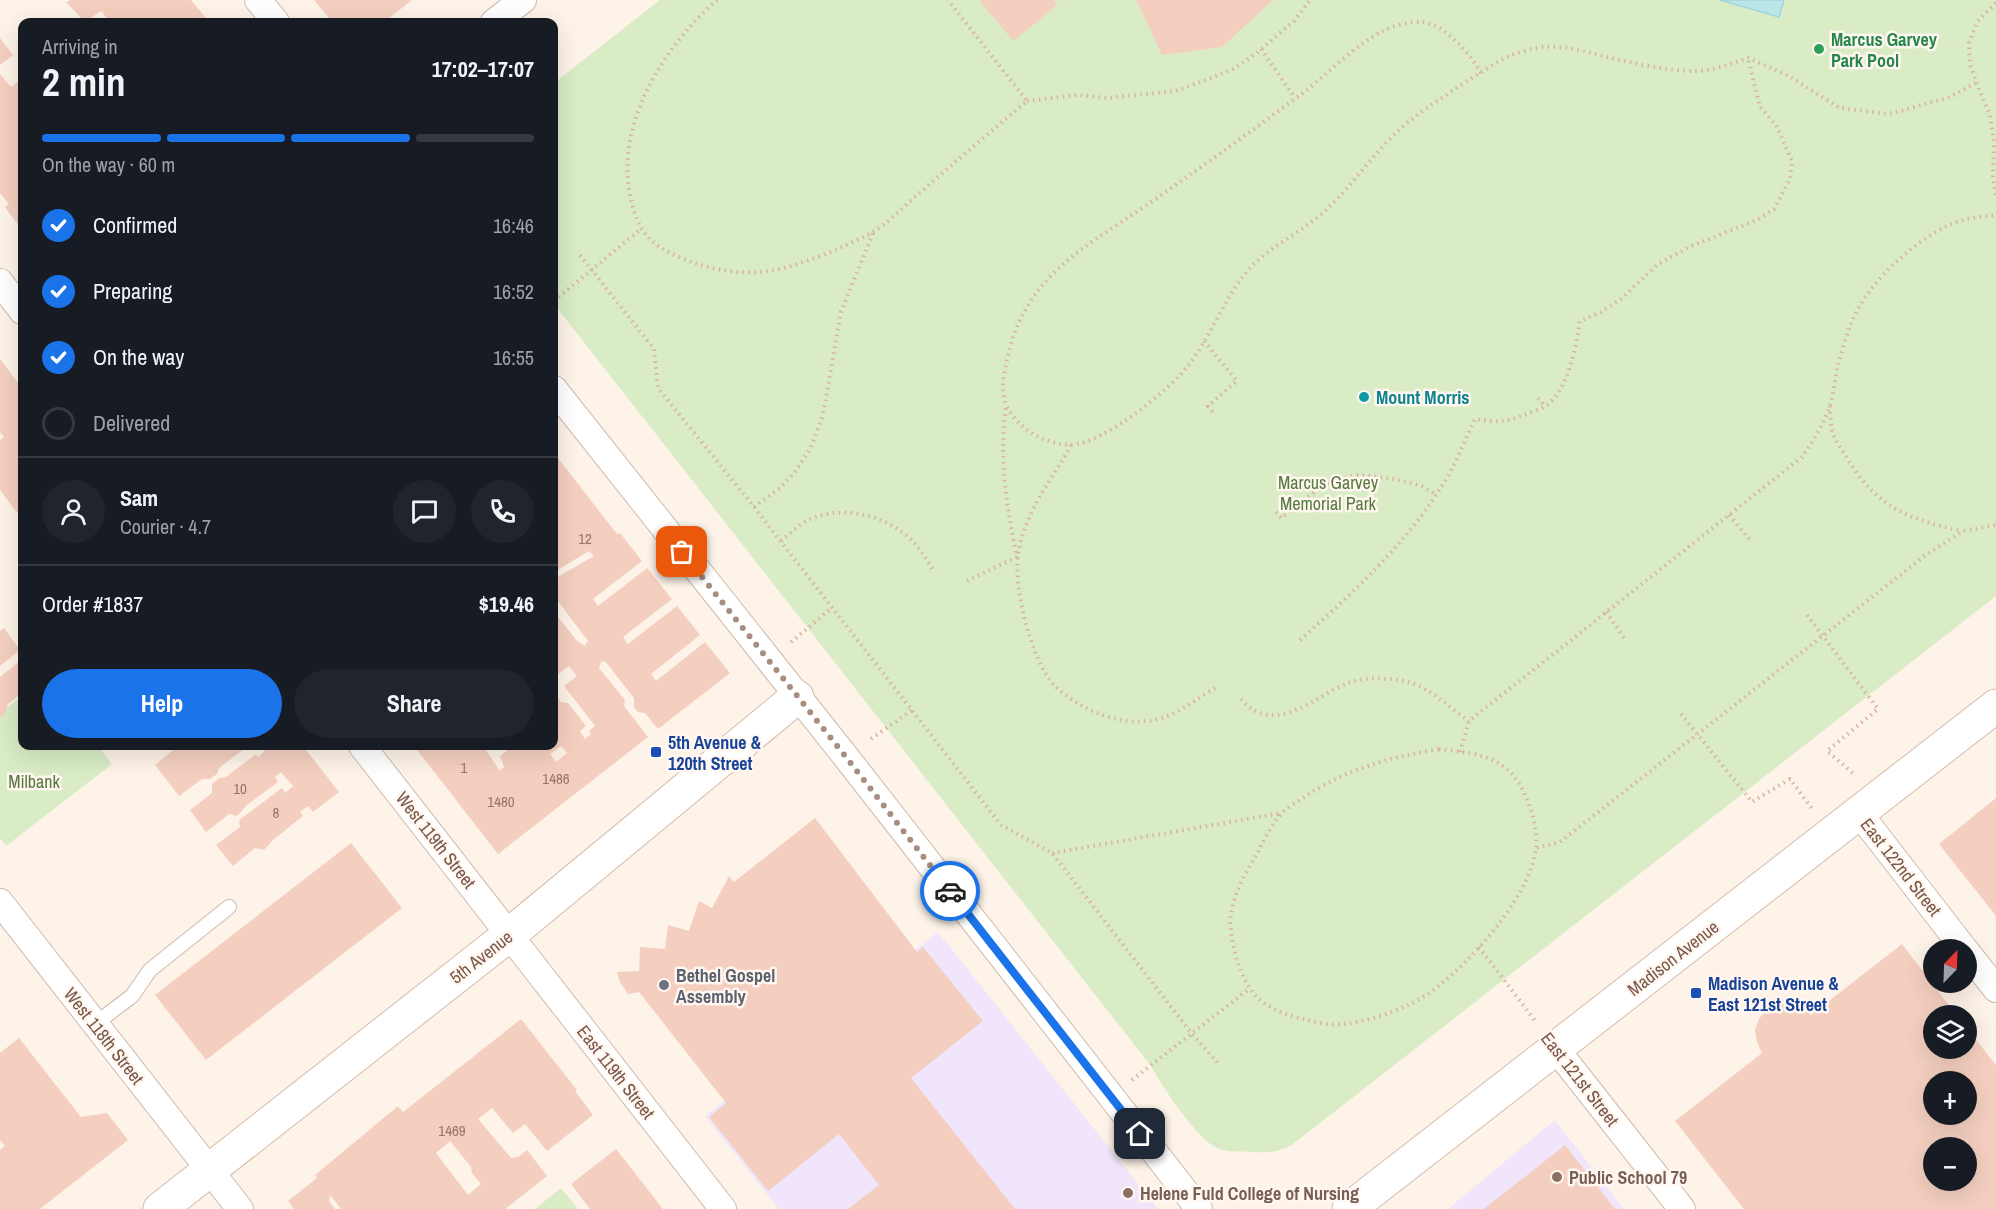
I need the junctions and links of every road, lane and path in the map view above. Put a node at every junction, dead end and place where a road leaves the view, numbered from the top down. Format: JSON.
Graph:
{"nodes":[{"id":1,"x":258,"y":0,"type":"edge"},
{"id":2,"x":523,"y":0,"type":"edge"},
{"id":3,"x":717,"y":0,"type":"edge"},
{"id":4,"x":948,"y":0,"type":"edge"},
{"id":5,"x":1310,"y":0,"type":"edge"},
{"id":6,"x":1996,"y":3,"type":"edge"},
{"id":7,"x":273,"y":18,"type":"edge"},
{"id":8,"x":499,"y":18,"type":"edge"},
{"id":9,"x":1261,"y":49,"type":"junction"},
{"id":10,"x":1748,"y":58,"type":"junction"},
{"id":11,"x":1481,"y":73,"type":"junction"},
{"id":12,"x":1976,"y":83,"type":"junction"},
{"id":13,"x":1295,"y":98,"type":"junction"},
{"id":14,"x":1027,"y":101,"type":"junction"},
{"id":15,"x":1996,"y":198,"type":"edge"},
{"id":16,"x":1996,"y":215,"type":"edge"},
{"id":17,"x":641,"y":229,"type":"junction"},
{"id":18,"x":873,"y":233,"type":"junction"},
{"id":19,"x":580,"y":255,"type":"dead end"},
{"id":20,"x":593,"y":270,"type":"junction"},
{"id":21,"x":0,"y":282,"type":"edge"},
{"id":22,"x":558,"y":298,"type":"edge"},
{"id":23,"x":18,"y":306,"type":"edge"},
{"id":24,"x":1204,"y":341,"type":"junction"},
{"id":25,"x":558,"y":394,"type":"edge"},
{"id":26,"x":1538,"y":398,"type":"dead end"},
{"id":27,"x":1006,"y":405,"type":"junction"},
{"id":28,"x":1830,"y":405,"type":"junction"},
{"id":29,"x":1545,"y":406,"type":"junction"},
{"id":30,"x":1214,"y":412,"type":"dead end"},
{"id":31,"x":1071,"y":445,"type":"junction"},
{"id":32,"x":1436,"y":495,"type":"junction"},
{"id":33,"x":754,"y":507,"type":"junction"},
{"id":34,"x":1276,"y":512,"type":"dead end"},
{"id":35,"x":1729,"y":514,"type":"junction"},
{"id":36,"x":1996,"y":525,"type":"edge"},
{"id":37,"x":1963,"y":531,"type":"junction"},
{"id":38,"x":780,"y":541,"type":"junction"},
{"id":39,"x":1751,"y":541,"type":"dead end"},
{"id":40,"x":1017,"y":557,"type":"junction"},
{"id":41,"x":934,"y":572,"type":"dead end"},
{"id":42,"x":967,"y":581,"type":"dead end"},
{"id":43,"x":832,"y":608,"type":"junction"},
{"id":44,"x":1606,"y":612,"type":"junction"},
{"id":45,"x":1807,"y":615,"type":"dead end"},
{"id":46,"x":1824,"y":635,"type":"junction"},
{"id":47,"x":1625,"y":639,"type":"dead end"},
{"id":48,"x":1300,"y":640,"type":"dead end"},
{"id":49,"x":791,"y":642,"type":"dead end"},
{"id":50,"x":1215,"y":688,"type":"dead end"},
{"id":51,"x":797,"y":697,"type":"junction"},
{"id":52,"x":1241,"y":699,"type":"dead end"},
{"id":53,"x":1996,"y":706,"type":"edge"},
{"id":54,"x":912,"y":710,"type":"junction"},
{"id":55,"x":1681,"y":714,"type":"dead end"},
{"id":56,"x":1469,"y":721,"type":"junction"},
{"id":57,"x":1698,"y":734,"type":"junction"},
{"id":58,"x":872,"y":739,"type":"dead end"},
{"id":59,"x":365,"y":750,"type":"edge"},
{"id":60,"x":1460,"y":752,"type":"junction"},
{"id":61,"x":1860,"y":779,"type":"dead end"},
{"id":62,"x":1282,"y":813,"type":"junction"},
{"id":63,"x":1815,"y":813,"type":"dead end"},
{"id":64,"x":1858,"y":813,"type":"junction"},
{"id":65,"x":1536,"y":848,"type":"junction"},
{"id":66,"x":1052,"y":854,"type":"junction"},
{"id":67,"x":0,"y":902,"type":"edge"},
{"id":68,"x":229,"y":907,"type":"dead end"},
{"id":69,"x":509,"y":934,"type":"junction"},
{"id":70,"x":1957,"y":939,"type":"edge"},
{"id":71,"x":1479,"y":947,"type":"junction"},
{"id":72,"x":1977,"y":964,"type":"edge"},
{"id":73,"x":1249,"y":988,"type":"junction"},
{"id":74,"x":1996,"y":989,"type":"edge"},
{"id":75,"x":95,"y":1024,"type":"junction"},
{"id":76,"x":1192,"y":1034,"type":"junction"},
{"id":77,"x":1556,"y":1049,"type":"junction"},
{"id":78,"x":1218,"y":1063,"type":"dead end"},
{"id":79,"x":1110,"y":1097,"type":"junction"},
{"id":80,"x":209,"y":1171,"type":"junction"},
{"id":81,"x":160,"y":1209,"type":"edge"},
{"id":82,"x":240,"y":1209,"type":"edge"},
{"id":83,"x":723,"y":1209,"type":"edge"},
{"id":84,"x":1199,"y":1209,"type":"edge"},
{"id":85,"x":1349,"y":1209,"type":"edge"},
{"id":86,"x":1682,"y":1209,"type":"edge"}],
"edges":[{"from":1,"to":7,"type":"street"},
{"from":2,"to":8,"type":"street"},
{"from":3,"to":17,"type":"path"},
{"from":4,"to":14,"type":"path"},
{"from":5,"to":9,"type":"path"},
{"from":6,"to":12,"type":"path"},
{"from":9,"to":13,"type":"path"},
{"from":9,"to":14,"type":"path"},
{"from":10,"to":11,"type":"path"},
{"from":10,"to":12,"type":"path"},
{"from":10,"to":29,"type":"path"},
{"from":11,"to":13,"type":"path"},
{"from":11,"to":24,"type":"path"},
{"from":12,"to":15,"type":"path"},
{"from":13,"to":27,"type":"path"},
{"from":14,"to":18,"type":"path"},
{"from":16,"to":28,"type":"path"},
{"from":17,"to":18,"type":"path"},
{"from":17,"to":20,"type":"path"},
{"from":18,"to":33,"type":"path"},
{"from":19,"to":20,"type":"path"},
{"from":20,"to":22,"type":"path"},
{"from":20,"to":33,"type":"path"},
{"from":21,"to":23,"type":"street"},
{"from":24,"to":30,"type":"path"},
{"from":24,"to":31,"type":"path"},
{"from":25,"to":51,"type":"street"},
{"from":26,"to":29,"type":"path"},
{"from":27,"to":31,"type":"path"},
{"from":27,"to":40,"type":"path"},
{"from":28,"to":35,"type":"path"},
{"from":28,"to":37,"type":"path"},
{"from":29,"to":32,"type":"path"},
{"from":31,"to":40,"type":"path"},
{"from":32,"to":34,"type":"path"},
{"from":32,"to":48,"type":"path"},
{"from":33,"to":38,"type":"path"},
{"from":35,"to":39,"type":"path"},
{"from":35,"to":44,"type":"path"},
{"from":36,"to":37,"type":"path"},
{"from":37,"to":46,"type":"path"},
{"from":38,"to":41,"type":"path"},
{"from":38,"to":43,"type":"path"},
{"from":40,"to":42,"type":"path"},
{"from":40,"to":50,"type":"path"},
{"from":43,"to":49,"type":"path"},
{"from":43,"to":54,"type":"path"},
{"from":44,"to":47,"type":"path"},
{"from":44,"to":56,"type":"path"},
{"from":45,"to":46,"type":"path"},
{"from":46,"to":57,"type":"path"},
{"from":46,"to":61,"type":"path"},
{"from":51,"to":69,"type":"main road","name":"5th Avenue"},
{"from":51,"to":79,"type":"street"},
{"from":52,"to":56,"type":"path"},
{"from":53,"to":64,"type":"main road","name":"Madison Avenue"},
{"from":54,"to":58,"type":"path"},
{"from":54,"to":66,"type":"path"},
{"from":55,"to":57,"type":"path"},
{"from":56,"to":60,"type":"path"},
{"from":57,"to":63,"type":"path"},
{"from":57,"to":65,"type":"path"},
{"from":59,"to":69,"type":"street","name":"West 119th Street"},
{"from":60,"to":62,"type":"path"},
{"from":60,"to":65,"type":"path"},
{"from":62,"to":66,"type":"path"},
{"from":62,"to":73,"type":"path"},
{"from":64,"to":70,"type":"street","name":"East 122nd Street"},
{"from":64,"to":77,"type":"main road","name":"Madison Avenue"},
{"from":65,"to":71,"type":"path"},
{"from":66,"to":76,"type":"path"},
{"from":67,"to":75,"type":"street","name":"West 118th Street"},
{"from":68,"to":75,"type":"lane"},
{"from":69,"to":80,"type":"main road","name":"5th Avenue"},
{"from":69,"to":83,"type":"street","name":"East 119th Street"},
{"from":71,"to":73,"type":"path"},
{"from":71,"to":77,"type":"path","name":"East 121st Street"},
{"from":72,"to":74,"type":"street","name":"East 122nd Street"},
{"from":73,"to":76,"type":"path"},
{"from":75,"to":80,"type":"street","name":"West 118th Street"},
{"from":76,"to":78,"type":"path"},
{"from":76,"to":79,"type":"path"},
{"from":77,"to":85,"type":"main road","name":"Madison Avenue"},
{"from":77,"to":86,"type":"street","name":"East 121st Street"},
{"from":79,"to":84,"type":"street"},
{"from":80,"to":81,"type":"main road","name":"5th Avenue"},
{"from":80,"to":82,"type":"street","name":"West 118th Street"}]}
